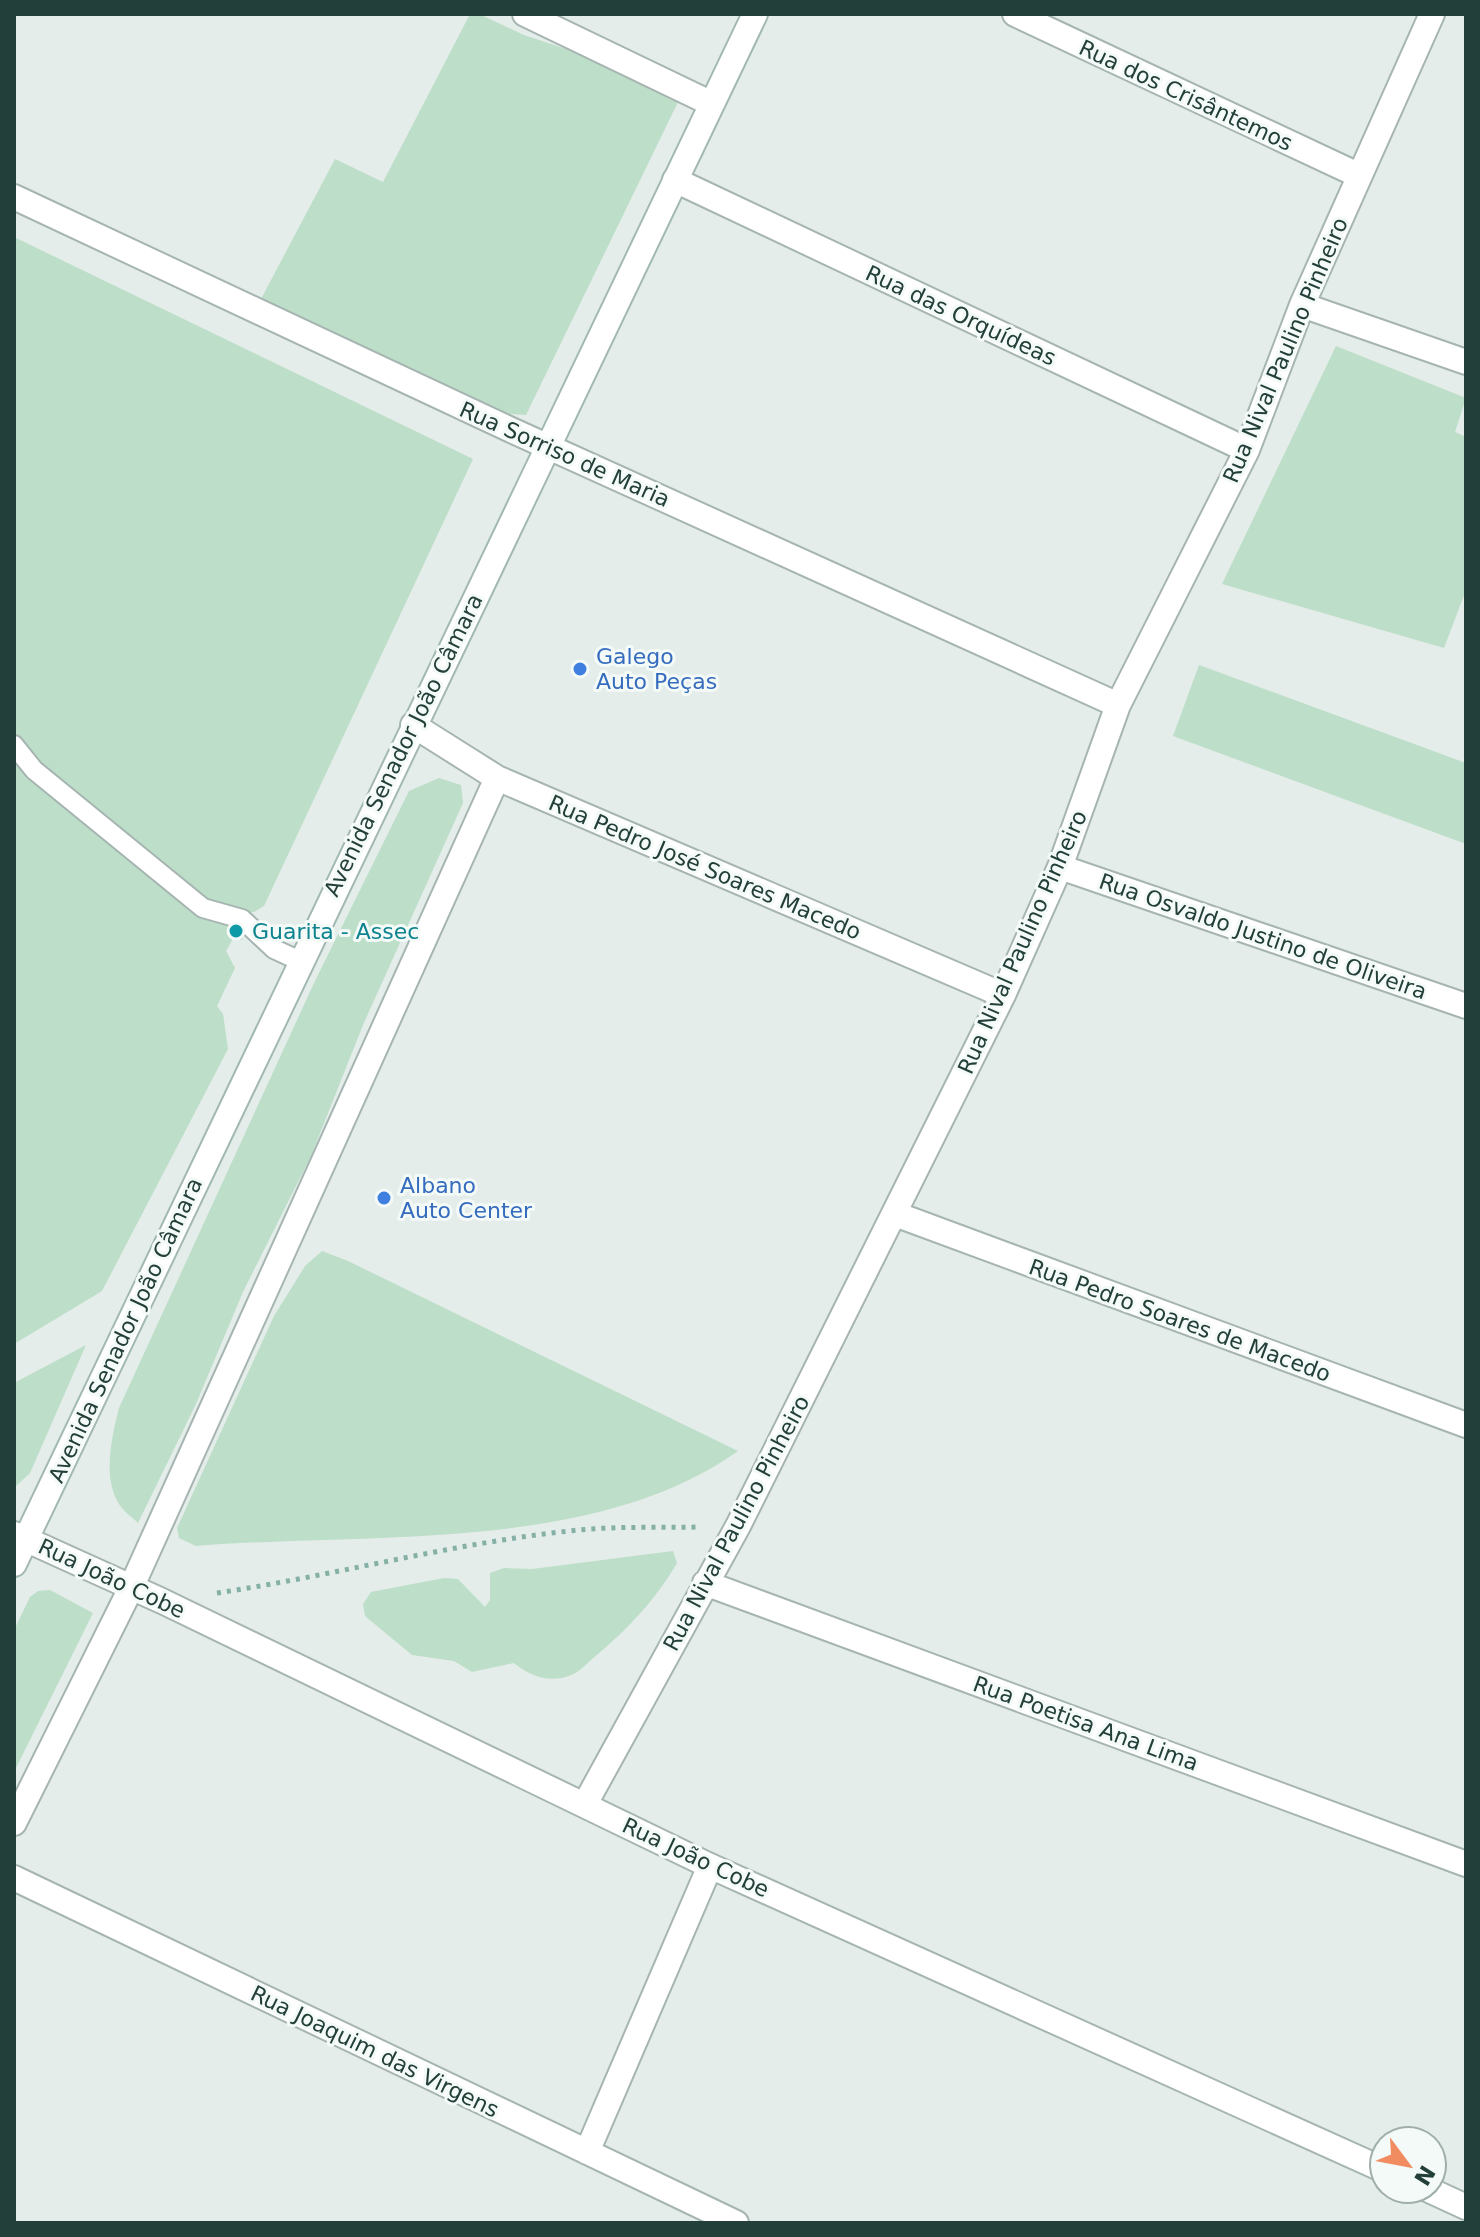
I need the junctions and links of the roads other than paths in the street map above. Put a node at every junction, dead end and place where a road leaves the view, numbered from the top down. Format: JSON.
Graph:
{"nodes":[{"id":1,"x":525,"y":14,"type":"edge"},
{"id":2,"x":755,"y":14,"type":"edge"},
{"id":3,"x":1015,"y":14,"type":"edge"},
{"id":4,"x":1432,"y":14,"type":"edge"},
{"id":5,"x":710,"y":103,"type":"junction"},
{"id":6,"x":1358,"y":175,"type":"junction"},
{"id":7,"x":675,"y":180,"type":"junction"},
{"id":8,"x":14,"y":197,"type":"edge"},
{"id":9,"x":1302,"y":305,"type":"junction"},
{"id":10,"x":1466,"y":362,"type":"edge"},
{"id":11,"x":547,"y":446,"type":"junction"},
{"id":12,"x":1247,"y":450,"type":"junction"},
{"id":13,"x":1118,"y":705,"type":"junction"},
{"id":14,"x":413,"y":725,"type":"junction"},
{"id":15,"x":14,"y":745,"type":"edge"},
{"id":16,"x":497,"y":778,"type":"junction"},
{"id":17,"x":1060,"y":867,"type":"junction"},
{"id":18,"x":300,"y":961,"type":"junction"},
{"id":19,"x":1003,"y":995,"type":"junction"},
{"id":20,"x":1466,"y":1006,"type":"edge"},
{"id":21,"x":895,"y":1214,"type":"junction"},
{"id":22,"x":1466,"y":1425,"type":"edge"},
{"id":23,"x":20,"y":1536,"type":"edge"},
{"id":24,"x":14,"y":1564,"type":"edge"},
{"id":25,"x":705,"y":1583,"type":"junction"},
{"id":26,"x":131,"y":1588,"type":"junction"},
{"id":27,"x":585,"y":1804,"type":"junction"},
{"id":28,"x":14,"y":1823,"type":"edge"},
{"id":29,"x":1466,"y":1864,"type":"edge"},
{"id":30,"x":710,"y":1866,"type":"junction"},
{"id":31,"x":14,"y":1878,"type":"edge"},
{"id":32,"x":587,"y":2152,"type":"junction"},
{"id":33,"x":1368,"y":2163,"type":"edge"},
{"id":34,"x":736,"y":2223,"type":"edge"}],
"edges":[{"from":1,"to":5,"type":"street"},
{"from":2,"to":5,"type":"street","name":"Avenida Senador João Câmara"},
{"from":3,"to":6,"type":"street","name":"Rua dos Crisântemos"},
{"from":4,"to":6,"type":"street","name":"Rua Nival Paulino Pinheiro"},
{"from":5,"to":7,"type":"street","name":"Avenida Senador João Câmara"},
{"from":6,"to":9,"type":"street","name":"Rua Nival Paulino Pinheiro"},
{"from":7,"to":11,"type":"street","name":"Avenida Senador João Câmara"},
{"from":7,"to":12,"type":"street","name":"Rua das Orquídeas"},
{"from":8,"to":11,"type":"street","name":"Rua Sorriso de Maria"},
{"from":9,"to":10,"type":"street"},
{"from":9,"to":12,"type":"street","name":"Rua Nival Paulino Pinheiro"},
{"from":11,"to":13,"type":"street","name":"Rua Sorriso de Maria"},
{"from":11,"to":14,"type":"street","name":"Avenida Senador João Câmara"},
{"from":12,"to":13,"type":"street","name":"Rua Nival Paulino Pinheiro"},
{"from":13,"to":17,"type":"street","name":"Rua Nival Paulino Pinheiro"},
{"from":14,"to":16,"type":"street","name":"Rua Pedro José Soares Macedo"},
{"from":14,"to":18,"type":"street","name":"Avenida Senador João Câmara"},
{"from":15,"to":18,"type":"lane"},
{"from":16,"to":19,"type":"street","name":"Rua Pedro José Soares Macedo"},
{"from":16,"to":26,"type":"street"},
{"from":17,"to":19,"type":"street","name":"Rua Nival Paulino Pinheiro"},
{"from":17,"to":20,"type":"street","name":"Rua Osvaldo Justino de Oliveira"},
{"from":18,"to":23,"type":"street","name":"Avenida Senador João Câmara"},
{"from":19,"to":21,"type":"street","name":"Rua Nival Paulino Pinheiro"},
{"from":21,"to":22,"type":"street","name":"Rua Pedro Soares de Macedo"},
{"from":21,"to":25,"type":"street","name":"Rua Nival Paulino Pinheiro"},
{"from":23,"to":24,"type":"street","name":"Avenida Senador João Câmara"},
{"from":23,"to":26,"type":"street","name":"Rua João Cobe"},
{"from":25,"to":27,"type":"street","name":"Rua Nival Paulino Pinheiro"},
{"from":25,"to":29,"type":"street","name":"Rua Poetisa Ana Lima"},
{"from":26,"to":27,"type":"street","name":"Rua João Cobe"},
{"from":26,"to":28,"type":"street"},
{"from":27,"to":30,"type":"street","name":"Rua João Cobe"},
{"from":30,"to":32,"type":"street"},
{"from":30,"to":33,"type":"street","name":"Rua João Cobe"},
{"from":31,"to":32,"type":"street","name":"Rua Joaquim das Virgens"},
{"from":32,"to":34,"type":"street","name":"Rua Joaquim das Virgens"}]}
